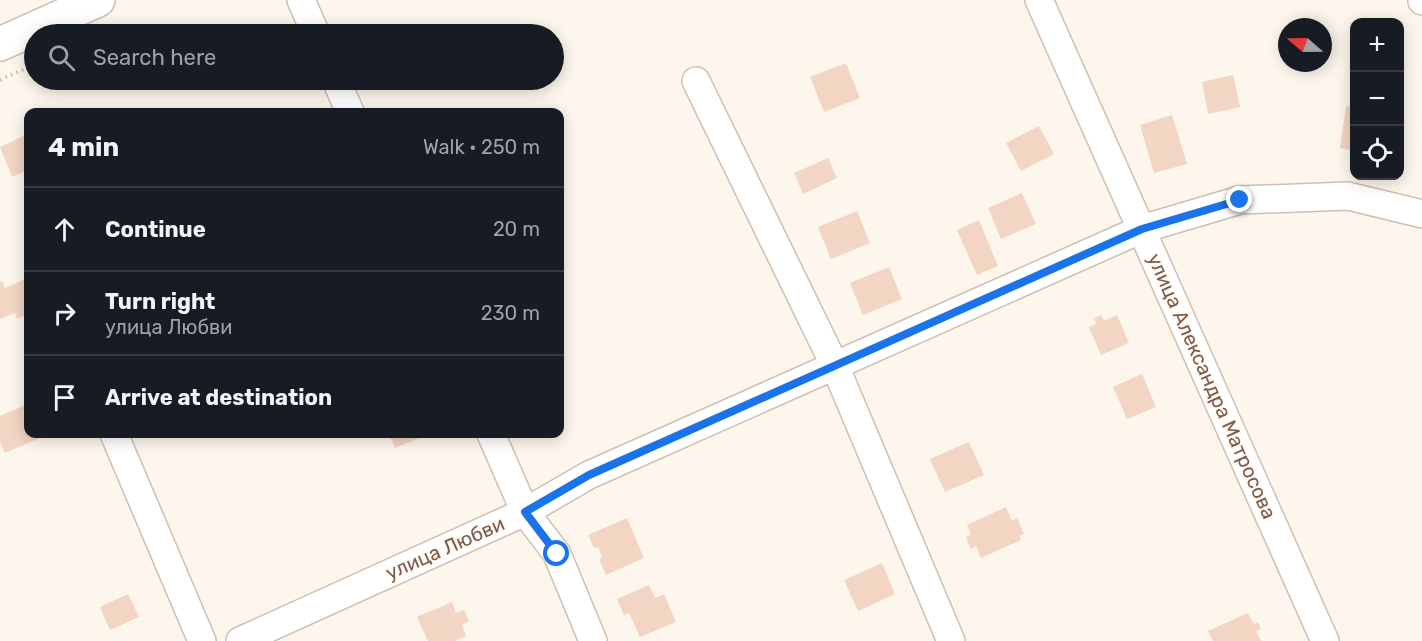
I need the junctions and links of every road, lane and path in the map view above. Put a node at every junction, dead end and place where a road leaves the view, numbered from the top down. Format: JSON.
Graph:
{"nodes":[{"id":1,"x":98,"y":0,"type":"edge"},
{"id":2,"x":301,"y":0,"type":"edge"},
{"id":3,"x":1039,"y":0,"type":"edge"},
{"id":4,"x":45,"y":24,"type":"edge"},
{"id":5,"x":312,"y":24,"type":"edge"},
{"id":6,"x":24,"y":33,"type":"edge"},
{"id":7,"x":0,"y":44,"type":"edge"},
{"id":8,"x":24,"y":69,"type":"edge"},
{"id":9,"x":0,"y":80,"type":"edge"},
{"id":10,"x":696,"y":81,"type":"dead end"},
{"id":11,"x":340,"y":90,"type":"edge"},
{"id":12,"x":348,"y":108,"type":"edge"},
{"id":13,"x":1422,"y":214,"type":"edge"},
{"id":14,"x":1142,"y":229,"type":"junction"},
{"id":15,"x":835,"y":366,"type":"junction"},
{"id":16,"x":116,"y":438,"type":"edge"},
{"id":17,"x":493,"y":438,"type":"edge"},
{"id":18,"x":525,"y":512,"type":"junction"},
{"id":19,"x":202,"y":641,"type":"edge"},
{"id":20,"x":240,"y":641,"type":"edge"},
{"id":21,"x":593,"y":641,"type":"edge"},
{"id":22,"x":951,"y":641,"type":"edge"},
{"id":23,"x":1325,"y":641,"type":"edge"}],
"edges":[{"from":1,"to":4,"type":"street"},
{"from":2,"to":5,"type":"street"},
{"from":3,"to":14,"type":"street","name":"улица Александра Матросова"},
{"from":6,"to":7,"type":"street"},
{"from":8,"to":9,"type":"path"},
{"from":10,"to":15,"type":"street"},
{"from":11,"to":12,"type":"street"},
{"from":13,"to":14,"type":"street","name":"улица Любви"},
{"from":14,"to":15,"type":"street","name":"улица Любви"},
{"from":14,"to":23,"type":"street","name":"улица Александра Матросова"},
{"from":15,"to":18,"type":"street","name":"улица Любви"},
{"from":15,"to":22,"type":"street"},
{"from":16,"to":19,"type":"street"},
{"from":17,"to":18,"type":"street"},
{"from":18,"to":20,"type":"street","name":"улица Любви"},
{"from":18,"to":21,"type":"street"}]}
